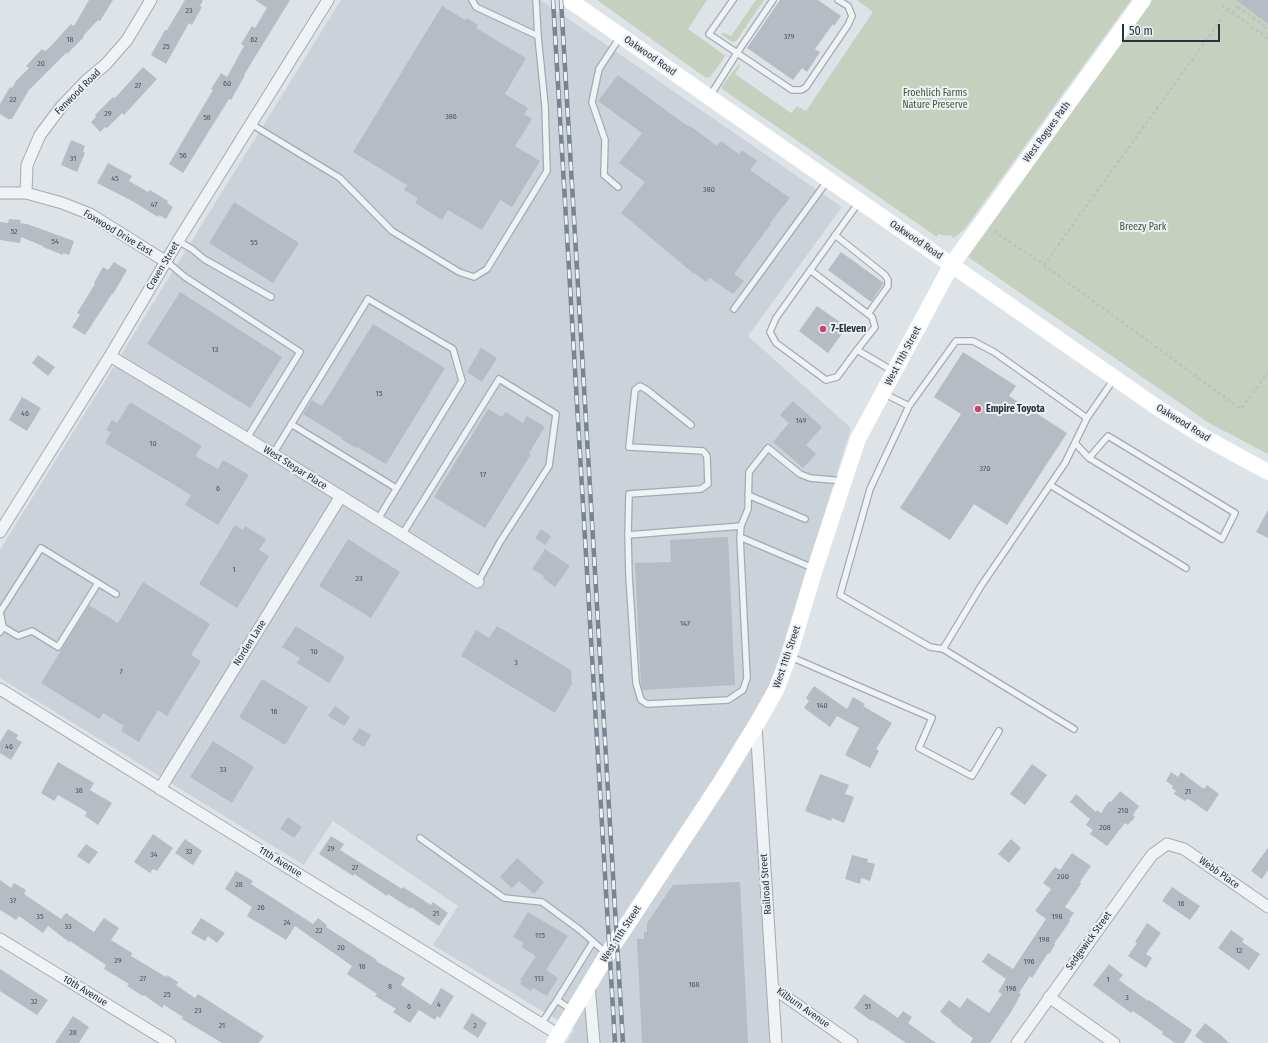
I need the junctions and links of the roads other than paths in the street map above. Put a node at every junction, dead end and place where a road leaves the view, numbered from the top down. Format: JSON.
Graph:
{"nodes":[{"id":1,"x":151,"y":0,"type":"edge"},
{"id":2,"x":328,"y":0,"type":"edge"},
{"id":3,"x":472,"y":0,"type":"edge"},
{"id":4,"x":536,"y":0,"type":"edge"},
{"id":5,"x":569,"y":0,"type":"edge"},
{"id":6,"x":733,"y":0,"type":"edge"},
{"id":7,"x":773,"y":0,"type":"edge"},
{"id":8,"x":838,"y":0,"type":"edge"},
{"id":9,"x":1143,"y":0,"type":"edge"},
{"id":10,"x":621,"y":35,"type":"junction"},
{"id":11,"x":538,"y":36,"type":"junction"},
{"id":12,"x":737,"y":53,"type":"junction"},
{"id":13,"x":709,"y":98,"type":"junction"},
{"id":14,"x":251,"y":124,"type":"junction"},
{"id":15,"x":828,"y":180,"type":"junction"},
{"id":16,"x":618,"y":187,"type":"dead end"},
{"id":17,"x":0,"y":193,"type":"edge"},
{"id":18,"x":26,"y":193,"type":"junction"},
{"id":19,"x":859,"y":201,"type":"junction"},
{"id":20,"x":835,"y":235,"type":"junction"},
{"id":21,"x":178,"y":241,"type":"junction"},
{"id":22,"x":165,"y":261,"type":"junction"},
{"id":23,"x":952,"y":264,"type":"junction"},
{"id":24,"x":810,"y":270,"type":"junction"},
{"id":25,"x":271,"y":297,"type":"dead end"},
{"id":26,"x":734,"y":309,"type":"dead end"},
{"id":27,"x":868,"y":314,"type":"junction"},
{"id":28,"x":857,"y":350,"type":"junction"},
{"id":29,"x":110,"y":356,"type":"junction"},
{"id":30,"x":894,"y":372,"type":"junction"},
{"id":31,"x":1115,"y":378,"type":"junction"},
{"id":32,"x":883,"y":393,"type":"junction"},
{"id":33,"x":909,"y":406,"type":"junction"},
{"id":34,"x":1087,"y":418,"type":"junction"},
{"id":35,"x":291,"y":424,"type":"junction"},
{"id":36,"x":690,"y":425,"type":"dead end"},
{"id":37,"x":247,"y":438,"type":"junction"},
{"id":38,"x":1075,"y":443,"type":"junction"},
{"id":39,"x":273,"y":454,"type":"junction"},
{"id":40,"x":1089,"y":458,"type":"junction"},
{"id":41,"x":1268,"y":472,"type":"edge"},
{"id":42,"x":844,"y":481,"type":"junction"},
{"id":43,"x":1050,"y":485,"type":"junction"},
{"id":44,"x":396,"y":488,"type":"junction"},
{"id":45,"x":748,"y":495,"type":"junction"},
{"id":46,"x":341,"y":496,"type":"junction"},
{"id":47,"x":378,"y":518,"type":"junction"},
{"id":48,"x":805,"y":519,"type":"dead end"},
{"id":49,"x":740,"y":526,"type":"junction"},
{"id":50,"x":0,"y":532,"type":"edge"},
{"id":51,"x":402,"y":535,"type":"junction"},
{"id":52,"x":628,"y":535,"type":"junction"},
{"id":53,"x":740,"y":537,"type":"junction"},
{"id":54,"x":1186,"y":568,"type":"dead end"},
{"id":55,"x":815,"y":569,"type":"junction"},
{"id":56,"x":478,"y":582,"type":"joint"},
{"id":57,"x":98,"y":583,"type":"junction"},
{"id":58,"x":116,"y":594,"type":"dead end"},
{"id":59,"x":0,"y":612,"type":"edge"},
{"id":60,"x":2,"y":629,"type":"edge"},
{"id":61,"x":943,"y":649,"type":"junction"},
{"id":62,"x":788,"y":656,"type":"junction"},
{"id":63,"x":0,"y":689,"type":"edge"},
{"id":64,"x":756,"y":725,"type":"junction"},
{"id":65,"x":1074,"y":729,"type":"dead end"},
{"id":66,"x":999,"y":731,"type":"dead end"},
{"id":67,"x":160,"y":789,"type":"junction"},
{"id":68,"x":420,"y":838,"type":"dead end"},
{"id":69,"x":1167,"y":844,"type":"joint"},
{"id":70,"x":1268,"y":907,"type":"edge"},
{"id":71,"x":0,"y":939,"type":"edge"},
{"id":72,"x":592,"y":942,"type":"junction"},
{"id":73,"x":607,"y":955,"type":"junction"},
{"id":74,"x":589,"y":984,"type":"junction"},
{"id":75,"x":773,"y":988,"type":"junction"},
{"id":76,"x":1049,"y":997,"type":"junction"},
{"id":77,"x":557,"y":1000,"type":"junction"},
{"id":78,"x":573,"y":1011,"type":"junction"},
{"id":79,"x":541,"y":1024,"type":"junction"},
{"id":80,"x":557,"y":1039,"type":"edge"},
{"id":81,"x":170,"y":1043,"type":"edge"},
{"id":82,"x":594,"y":1043,"type":"edge"},
{"id":83,"x":776,"y":1043,"type":"edge"},
{"id":84,"x":852,"y":1043,"type":"edge"},
{"id":85,"x":1017,"y":1043,"type":"edge"},
{"id":86,"x":1114,"y":1043,"type":"edge"}],
"edges":[{"from":1,"to":18,"type":"street","name":"Fenwood Road"},
{"from":2,"to":14,"type":"street","name":"Craven Street"},
{"from":3,"to":11,"type":"lane"},
{"from":4,"to":11,"type":"lane"},
{"from":5,"to":10,"type":"street","name":"Oakwood Road"},
{"from":6,"to":12,"type":"lane"},
{"from":7,"to":12,"type":"lane"},
{"from":8,"to":12,"type":"lane"},
{"from":9,"to":23,"type":"street","name":"West Rogues Path"},
{"from":10,"to":13,"type":"street","name":"Oakwood Road"},
{"from":10,"to":16,"type":"lane"},
{"from":11,"to":14,"type":"lane"},
{"from":12,"to":13,"type":"lane"},
{"from":13,"to":15,"type":"street","name":"Oakwood Road"},
{"from":14,"to":21,"type":"street","name":"Craven Street"},
{"from":15,"to":19,"type":"street","name":"Oakwood Road"},
{"from":15,"to":26,"type":"lane"},
{"from":17,"to":18,"type":"street","name":"Foxwood Drive East"},
{"from":18,"to":22,"type":"street","name":"Foxwood Drive East"},
{"from":19,"to":20,"type":"lane"},
{"from":19,"to":23,"type":"street","name":"Oakwood Road"},
{"from":20,"to":24,"type":"lane"},
{"from":20,"to":27,"type":"lane"},
{"from":21,"to":22,"type":"street","name":"Craven Street"},
{"from":21,"to":25,"type":"lane"},
{"from":22,"to":29,"type":"street","name":"Craven Street"},
{"from":22,"to":37,"type":"lane"},
{"from":23,"to":30,"type":"street","name":"West 11th Street"},
{"from":23,"to":31,"type":"street","name":"Oakwood Road"},
{"from":24,"to":27,"type":"lane"},
{"from":24,"to":28,"type":"lane"},
{"from":27,"to":28,"type":"lane"},
{"from":28,"to":30,"type":"lane"},
{"from":29,"to":37,"type":"street","name":"West Stepar Place"},
{"from":29,"to":50,"type":"street","name":"Craven Street"},
{"from":30,"to":32,"type":"street","name":"West 11th Street"},
{"from":31,"to":34,"type":"lane"},
{"from":31,"to":41,"type":"street","name":"Oakwood Road"},
{"from":32,"to":33,"type":"lane"},
{"from":32,"to":42,"type":"street","name":"West 11th Street"},
{"from":33,"to":34,"type":"lane"},
{"from":33,"to":61,"type":"lane"},
{"from":34,"to":38,"type":"lane"},
{"from":35,"to":39,"type":"lane"},
{"from":35,"to":44,"type":"lane"},
{"from":35,"to":44,"type":"lane"},
{"from":36,"to":52,"type":"lane"},
{"from":37,"to":39,"type":"street","name":"West Stepar Place"},
{"from":38,"to":40,"type":"lane"},
{"from":38,"to":43,"type":"lane"},
{"from":39,"to":46,"type":"street","name":"West Stepar Place"},
{"from":40,"to":40,"type":"lane"},
{"from":42,"to":45,"type":"lane"},
{"from":42,"to":55,"type":"street","name":"West 11th Street"},
{"from":43,"to":54,"type":"lane"},
{"from":43,"to":61,"type":"lane"},
{"from":44,"to":47,"type":"lane"},
{"from":45,"to":48,"type":"lane"},
{"from":45,"to":49,"type":"lane"},
{"from":46,"to":47,"type":"street","name":"West Stepar Place"},
{"from":46,"to":67,"type":"street","name":"Norden Lane"},
{"from":47,"to":51,"type":"street","name":"West Stepar Place"},
{"from":49,"to":52,"type":"lane"},
{"from":49,"to":53,"type":"lane"},
{"from":51,"to":56,"type":"street","name":"West Stepar Place"},
{"from":51,"to":56,"type":"lane"},
{"from":52,"to":53,"type":"lane"},
{"from":53,"to":55,"type":"lane"},
{"from":55,"to":62,"type":"street","name":"West 11th Street"},
{"from":57,"to":58,"type":"lane"},
{"from":57,"to":59,"type":"lane"},
{"from":57,"to":60,"type":"lane"},
{"from":59,"to":60,"type":"lane"},
{"from":61,"to":65,"type":"lane"},
{"from":62,"to":64,"type":"street","name":"West 11th Street"},
{"from":62,"to":66,"type":"lane"},
{"from":63,"to":67,"type":"street","name":"11th Avenue"},
{"from":64,"to":73,"type":"street","name":"West 11th Street"},
{"from":64,"to":75,"type":"street","name":"Railroad Street"},
{"from":67,"to":79,"type":"street","name":"11th Avenue"},
{"from":68,"to":72,"type":"lane"},
{"from":69,"to":70,"type":"street","name":"Webb Place"},
{"from":69,"to":76,"type":"street","name":"Sedgewick Street"},
{"from":71,"to":81,"type":"street","name":"10th Avenue"},
{"from":72,"to":73,"type":"lane"},
{"from":72,"to":77,"type":"lane"},
{"from":73,"to":74,"type":"street","name":"West 11th Street"},
{"from":74,"to":78,"type":"street","name":"West 11th Street"},
{"from":74,"to":82,"type":"street"},
{"from":75,"to":83,"type":"street","name":"Railroad Street"},
{"from":75,"to":84,"type":"street","name":"Kilburn Avenue"},
{"from":76,"to":85,"type":"street","name":"Sedgewick Street"},
{"from":76,"to":86,"type":"street"},
{"from":77,"to":78,"type":"lane"},
{"from":77,"to":79,"type":"lane"},
{"from":78,"to":80,"type":"street","name":"West 11th Street"},
{"from":79,"to":80,"type":"street","name":"11th Avenue"}]}
